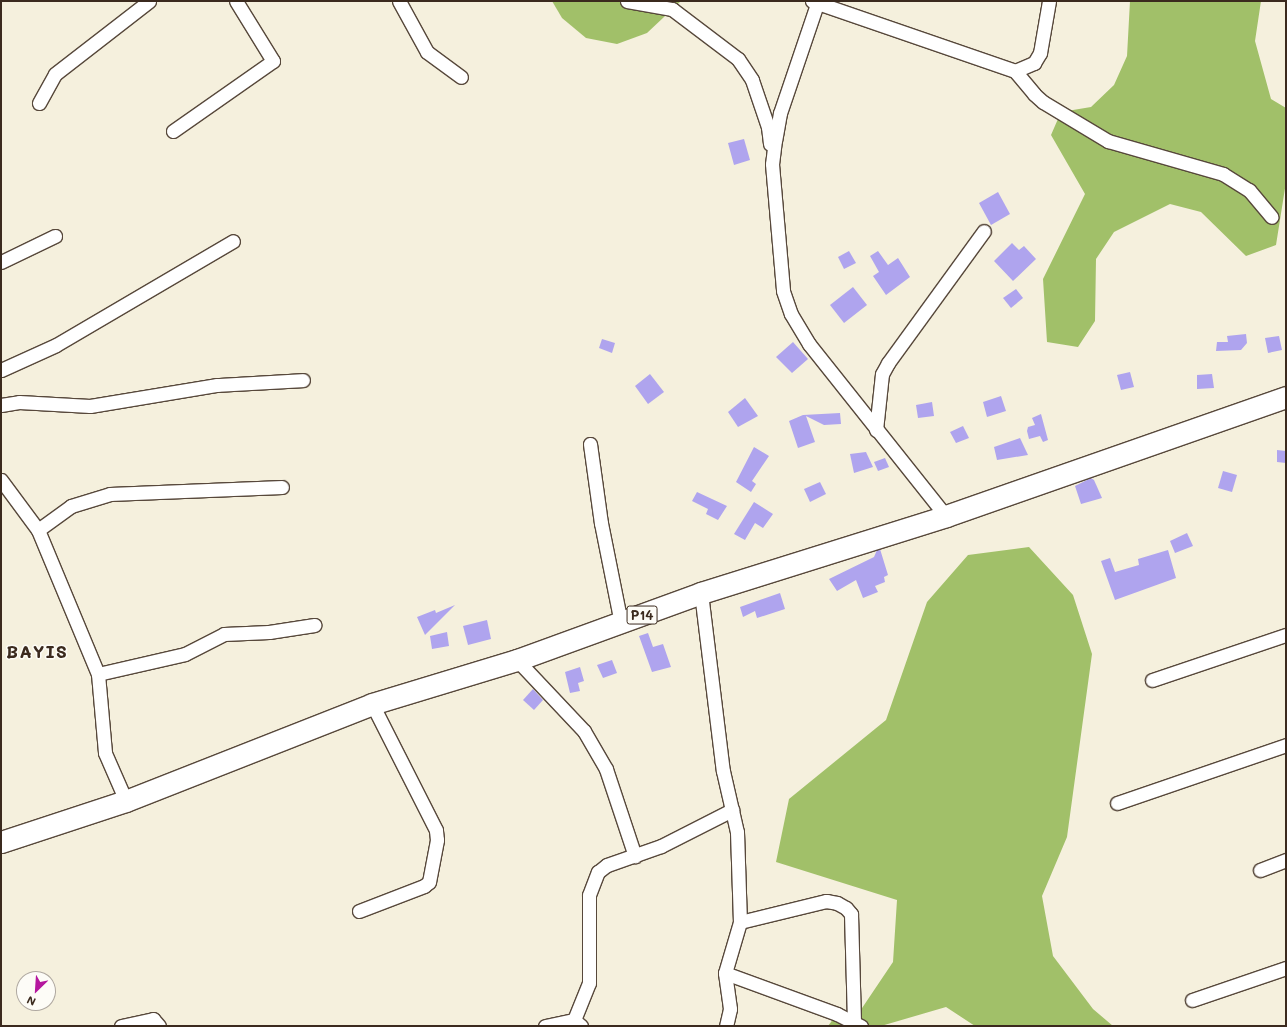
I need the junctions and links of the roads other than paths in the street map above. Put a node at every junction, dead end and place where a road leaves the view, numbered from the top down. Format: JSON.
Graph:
{"nodes":[{"id":1,"x":149,"y":1,"type":"edge"},
{"id":2,"x":236,"y":1,"type":"edge"},
{"id":3,"x":399,"y":1,"type":"edge"},
{"id":4,"x":627,"y":1,"type":"edge"},
{"id":5,"x":1049,"y":1,"type":"edge"},
{"id":6,"x":815,"y":2,"type":"edge"},
{"id":7,"x":1015,"y":71,"type":"junction"},
{"id":8,"x":461,"y":77,"type":"dead end"},
{"id":9,"x":39,"y":103,"type":"dead end"},
{"id":10,"x":173,"y":131,"type":"dead end"},
{"id":11,"x":772,"y":164,"type":"junction"},
{"id":12,"x":1272,"y":217,"type":"dead end"},
{"id":13,"x":984,"y":231,"type":"dead end"},
{"id":14,"x":55,"y":236,"type":"dead end"},
{"id":15,"x":233,"y":241,"type":"dead end"},
{"id":16,"x":1,"y":262,"type":"edge"},
{"id":17,"x":1,"y":370,"type":"edge"},
{"id":18,"x":303,"y":380,"type":"dead end"},
{"id":19,"x":1286,"y":397,"type":"edge"},
{"id":20,"x":1,"y":405,"type":"edge"},
{"id":21,"x":876,"y":430,"type":"junction"},
{"id":22,"x":590,"y":444,"type":"dead end"},
{"id":23,"x":1,"y":480,"type":"edge"},
{"id":24,"x":282,"y":487,"type":"dead end"},
{"id":25,"x":946,"y":516,"type":"junction"},
{"id":26,"x":38,"y":530,"type":"junction"},
{"id":27,"x":701,"y":593,"type":"junction"},
{"id":28,"x":621,"y":623,"type":"junction"},
{"id":29,"x":314,"y":625,"type":"dead end"},
{"id":30,"x":1286,"y":635,"type":"edge"},
{"id":31,"x":517,"y":660,"type":"junction"},
{"id":32,"x":98,"y":674,"type":"junction"},
{"id":33,"x":1152,"y":680,"type":"dead end"},
{"id":34,"x":372,"y":704,"type":"junction"},
{"id":35,"x":1286,"y":745,"type":"edge"},
{"id":36,"x":126,"y":801,"type":"junction"},
{"id":37,"x":1117,"y":803,"type":"dead end"},
{"id":38,"x":732,"y":810,"type":"junction"},
{"id":39,"x":1,"y":842,"type":"edge"},
{"id":40,"x":635,"y":856,"type":"junction"},
{"id":41,"x":1286,"y":860,"type":"edge"},
{"id":42,"x":1260,"y":870,"type":"dead end"},
{"id":43,"x":359,"y":911,"type":"dead end"},
{"id":44,"x":740,"y":922,"type":"junction"},
{"id":45,"x":1286,"y":968,"type":"edge"},
{"id":46,"x":725,"y":972,"type":"junction"},
{"id":47,"x":1192,"y":1000,"type":"dead end"},
{"id":48,"x":578,"y":1023,"type":"edge"},
{"id":49,"x":857,"y":1023,"type":"edge"},
{"id":50,"x":122,"y":1026,"type":"edge"},
{"id":51,"x":159,"y":1026,"type":"edge"},
{"id":52,"x":545,"y":1026,"type":"edge"},
{"id":53,"x":726,"y":1026,"type":"edge"}],
"edges":[{"from":1,"to":9,"type":"street"},
{"from":2,"to":10,"type":"street"},
{"from":3,"to":8,"type":"street"},
{"from":4,"to":11,"type":"street"},
{"from":5,"to":7,"type":"street"},
{"from":6,"to":7,"type":"street"},
{"from":6,"to":11,"type":"street"},
{"from":7,"to":12,"type":"street"},
{"from":11,"to":21,"type":"street"},
{"from":13,"to":21,"type":"street"},
{"from":14,"to":16,"type":"street"},
{"from":15,"to":17,"type":"street"},
{"from":18,"to":20,"type":"street"},
{"from":19,"to":25,"type":"main road","number":"P14"},
{"from":21,"to":25,"type":"street"},
{"from":22,"to":28,"type":"street"},
{"from":23,"to":26,"type":"street"},
{"from":24,"to":26,"type":"street"},
{"from":25,"to":27,"type":"main road","number":"P14"},
{"from":26,"to":32,"type":"street"},
{"from":27,"to":28,"type":"main road","number":"P14"},
{"from":27,"to":38,"type":"street"},
{"from":28,"to":31,"type":"main road","number":"P14"},
{"from":29,"to":32,"type":"street"},
{"from":30,"to":33,"type":"street"},
{"from":31,"to":34,"type":"main road","number":"P14"},
{"from":31,"to":40,"type":"street"},
{"from":32,"to":36,"type":"street"},
{"from":34,"to":36,"type":"main road","number":"P14"},
{"from":34,"to":43,"type":"street"},
{"from":35,"to":37,"type":"street"},
{"from":36,"to":39,"type":"main road","number":"P14"},
{"from":38,"to":40,"type":"street"},
{"from":38,"to":44,"type":"street"},
{"from":40,"to":48,"type":"street"},
{"from":41,"to":42,"type":"street"},
{"from":44,"to":46,"type":"street"},
{"from":44,"to":49,"type":"street"},
{"from":45,"to":47,"type":"street"},
{"from":46,"to":49,"type":"street"},
{"from":46,"to":53,"type":"street"},
{"from":48,"to":52,"type":"street"},
{"from":50,"to":51,"type":"street"}]}
